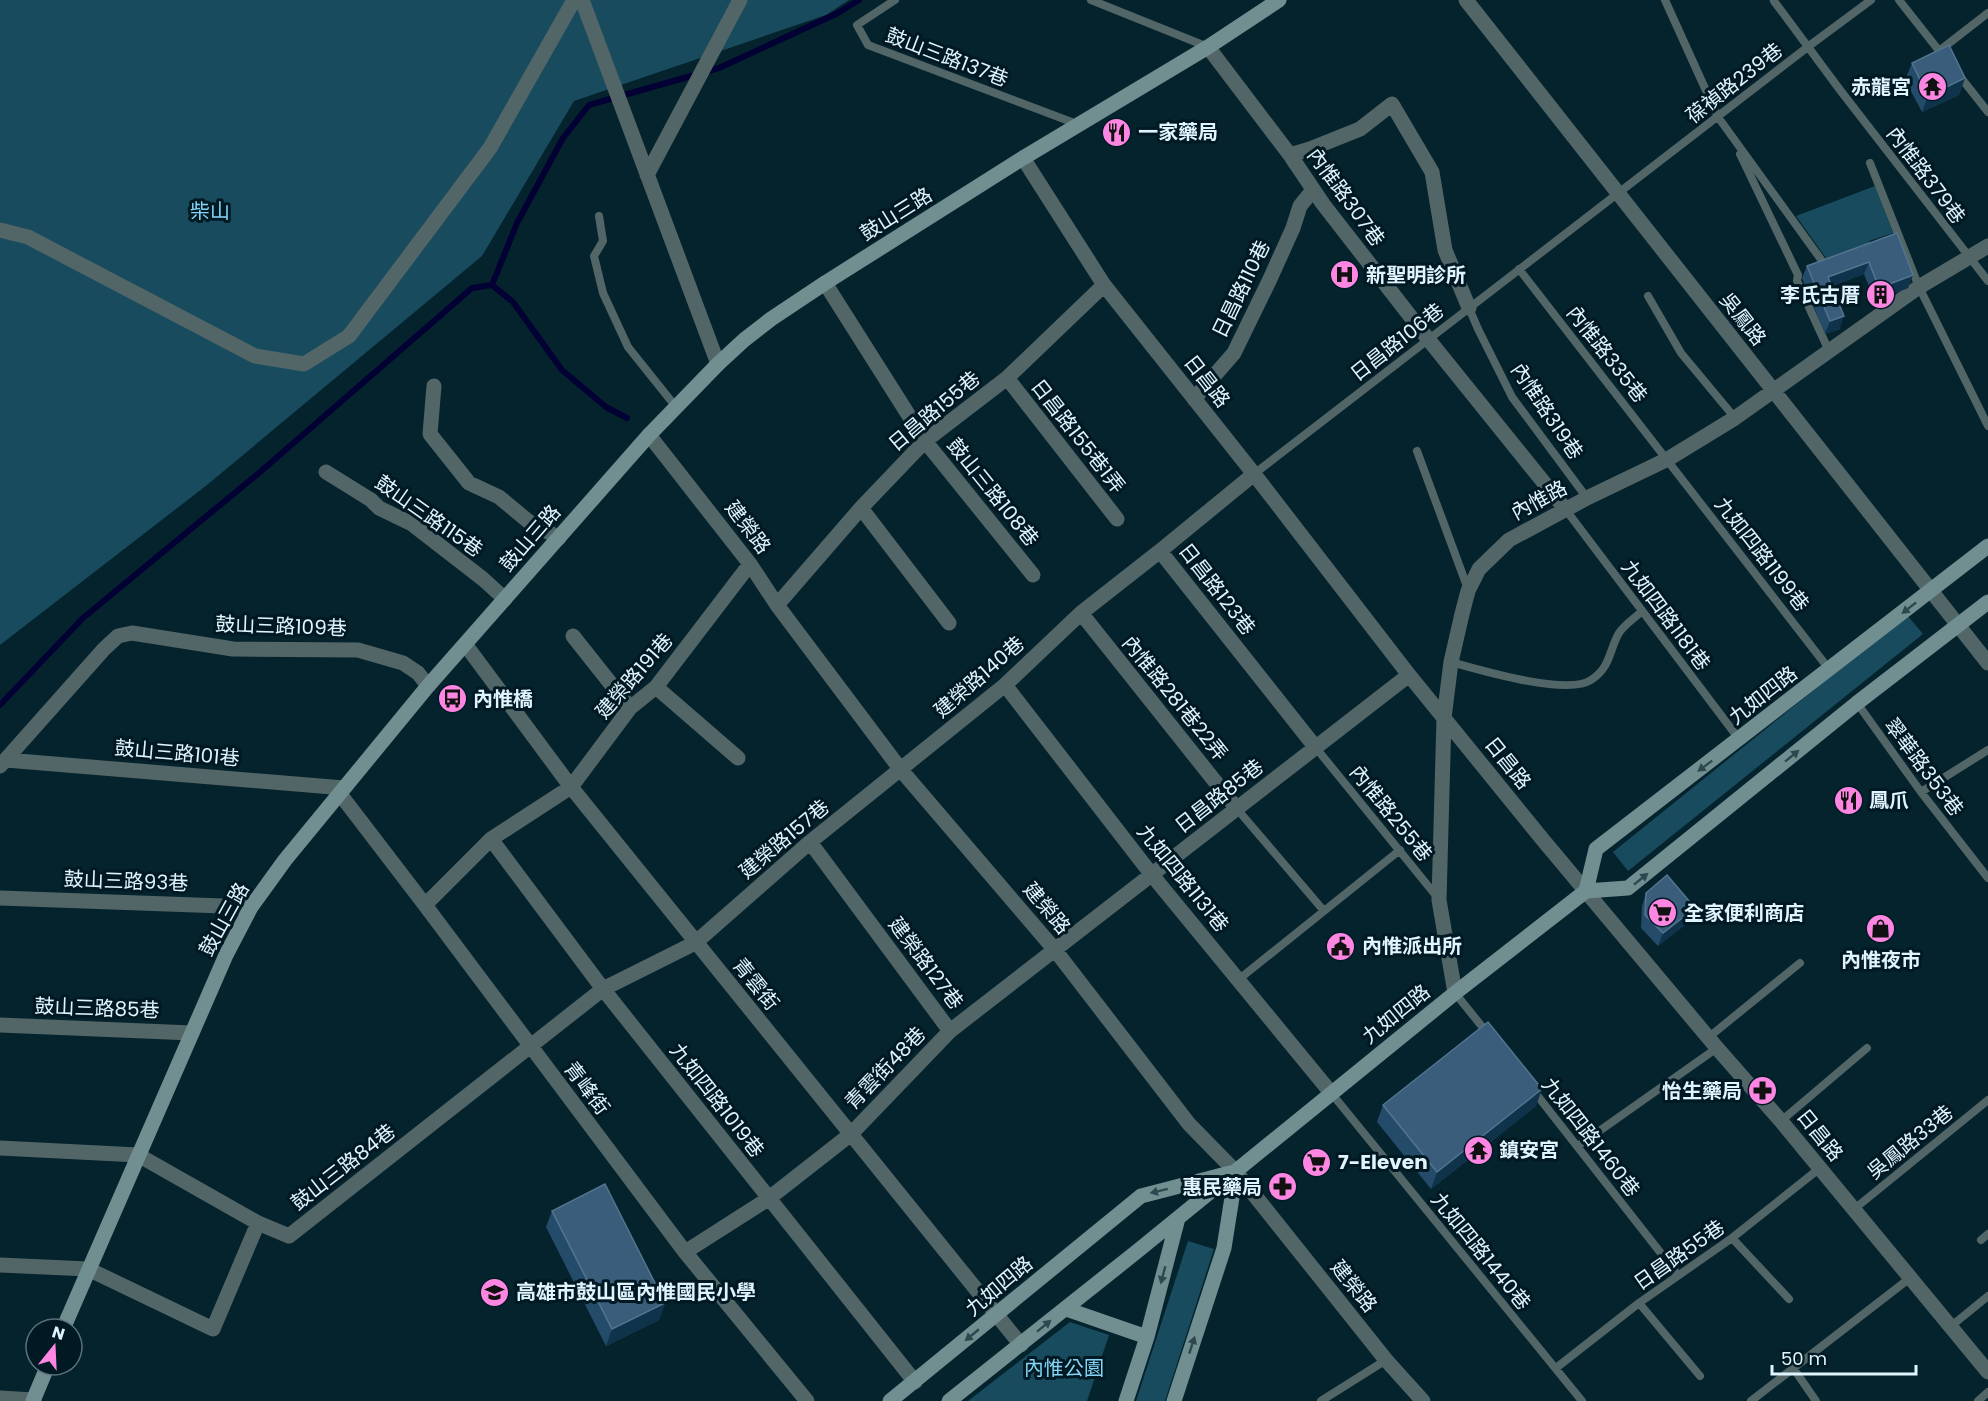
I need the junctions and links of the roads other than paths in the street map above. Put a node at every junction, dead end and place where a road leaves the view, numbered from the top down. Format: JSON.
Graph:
{"nodes":[{"id":1,"x":574,"y":0,"type":"edge"},
{"id":2,"x":582,"y":0,"type":"edge"},
{"id":3,"x":740,"y":0,"type":"edge"},
{"id":4,"x":895,"y":0,"type":"edge"},
{"id":5,"x":1091,"y":0,"type":"edge"},
{"id":6,"x":1279,"y":0,"type":"edge"},
{"id":7,"x":1466,"y":0,"type":"edge"},
{"id":8,"x":1665,"y":0,"type":"edge"},
{"id":9,"x":1871,"y":0,"type":"edge"},
{"id":10,"x":1899,"y":0,"type":"edge"},
{"id":11,"x":1774,"y":1,"type":"edge"},
{"id":12,"x":1988,"y":13,"type":"edge"},
{"id":13,"x":1809,"y":46,"type":"junction"},
{"id":14,"x":1208,"y":47,"type":"junction"},
{"id":15,"x":1939,"y":51,"type":"junction"},
{"id":16,"x":1988,"y":112,"type":"edge"},
{"id":17,"x":1718,"y":117,"type":"junction"},
{"id":18,"x":1078,"y":124,"type":"junction"},
{"id":19,"x":1730,"y":134,"type":"junction"},
{"id":20,"x":1290,"y":155,"type":"junction"},
{"id":21,"x":1023,"y":158,"type":"junction"},
{"id":22,"x":1869,"y":163,"type":"dead end"},
{"id":23,"x":647,"y":175,"type":"junction"},
{"id":24,"x":1313,"y":190,"type":"junction"},
{"id":25,"x":1619,"y":194,"type":"junction"},
{"id":26,"x":1786,"y":212,"type":"junction"},
{"id":27,"x":599,"y":216,"type":"dead end"},
{"id":28,"x":1771,"y":219,"type":"junction"},
{"id":29,"x":0,"y":230,"type":"edge"},
{"id":30,"x":1988,"y":246,"type":"edge"},
{"id":31,"x":1969,"y":258,"type":"junction"},
{"id":32,"x":1825,"y":265,"type":"edge"},
{"id":33,"x":1519,"y":269,"type":"junction"},
{"id":34,"x":1988,"y":281,"type":"edge"},
{"id":35,"x":825,"y":283,"type":"junction"},
{"id":36,"x":1104,"y":285,"type":"junction"},
{"id":37,"x":1919,"y":287,"type":"junction"},
{"id":38,"x":1648,"y":296,"type":"dead end"},
{"id":39,"x":1469,"y":308,"type":"junction"},
{"id":40,"x":1428,"y":339,"type":"junction"},
{"id":41,"x":1828,"y":351,"type":"junction"},
{"id":42,"x":718,"y":364,"type":"junction"},
{"id":43,"x":1006,"y":378,"type":"junction"},
{"id":44,"x":434,"y":386,"type":"dead end"},
{"id":45,"x":1773,"y":390,"type":"junction"},
{"id":46,"x":1194,"y":399,"type":"junction"},
{"id":47,"x":676,"y":407,"type":"junction"},
{"id":48,"x":1735,"y":418,"type":"junction"},
{"id":49,"x":1988,"y":426,"type":"edge"},
{"id":50,"x":649,"y":435,"type":"junction"},
{"id":51,"x":925,"y":441,"type":"junction"},
{"id":52,"x":1417,"y":451,"type":"dead end"},
{"id":53,"x":1668,"y":459,"type":"junction"},
{"id":54,"x":326,"y":472,"type":"dead end"},
{"id":55,"x":1254,"y":474,"type":"junction"},
{"id":56,"x":1587,"y":498,"type":"junction"},
{"id":57,"x":861,"y":508,"type":"junction"},
{"id":58,"x":1566,"y":510,"type":"junction"},
{"id":59,"x":1117,"y":519,"type":"dead end"},
{"id":60,"x":558,"y":538,"type":"junction"},
{"id":61,"x":1988,"y":546,"type":"edge"},
{"id":62,"x":1160,"y":551,"type":"junction"},
{"id":63,"x":750,"y":564,"type":"junction"},
{"id":64,"x":1033,"y":575,"type":"dead end"},
{"id":65,"x":1468,"y":591,"type":"junction"},
{"id":66,"x":1931,"y":591,"type":"junction"},
{"id":67,"x":505,"y":599,"type":"junction"},
{"id":68,"x":1988,"y":602,"type":"edge"},
{"id":69,"x":777,"y":605,"type":"junction"},
{"id":70,"x":1642,"y":611,"type":"junction"},
{"id":71,"x":1081,"y":613,"type":"junction"},
{"id":72,"x":949,"y":623,"type":"dead end"},
{"id":73,"x":1958,"y":625,"type":"junction"},
{"id":74,"x":573,"y":636,"type":"dead end"},
{"id":75,"x":465,"y":644,"type":"junction"},
{"id":76,"x":1451,"y":662,"type":"junction"},
{"id":77,"x":1988,"y":663,"type":"edge"},
{"id":78,"x":1829,"y":669,"type":"junction"},
{"id":79,"x":1409,"y":675,"type":"junction"},
{"id":80,"x":1005,"y":685,"type":"junction"},
{"id":81,"x":428,"y":686,"type":"junction"},
{"id":82,"x":656,"y":687,"type":"junction"},
{"id":83,"x":1857,"y":703,"type":"junction"},
{"id":84,"x":630,"y":708,"type":"junction"},
{"id":85,"x":1444,"y":718,"type":"junction"},
{"id":86,"x":1739,"y":740,"type":"junction"},
{"id":87,"x":1316,"y":748,"type":"junction"},
{"id":88,"x":1988,"y":750,"type":"edge"},
{"id":89,"x":738,"y":758,"type":"dead end"},
{"id":90,"x":3,"y":763,"type":"edge"},
{"id":91,"x":902,"y":770,"type":"junction"},
{"id":92,"x":571,"y":787,"type":"junction"},
{"id":93,"x":342,"y":791,"type":"junction"},
{"id":94,"x":1921,"y":792,"type":"junction"},
{"id":95,"x":1238,"y":809,"type":"junction"},
{"id":96,"x":491,"y":839,"type":"junction"},
{"id":97,"x":810,"y":842,"type":"junction"},
{"id":98,"x":1400,"y":850,"type":"junction"},
{"id":99,"x":1152,"y":875,"type":"junction"},
{"id":100,"x":1988,"y":878,"type":"edge"},
{"id":101,"x":1586,"y":891,"type":"junction"},
{"id":102,"x":0,"y":898,"type":"edge"},
{"id":103,"x":1439,"y":900,"type":"junction"},
{"id":104,"x":425,"y":905,"type":"junction"},
{"id":105,"x":251,"y":907,"type":"junction"},
{"id":106,"x":1324,"y":912,"type":"junction"},
{"id":107,"x":695,"y":943,"type":"junction"},
{"id":108,"x":1055,"y":950,"type":"junction"},
{"id":109,"x":1800,"y":963,"type":"dead end"},
{"id":110,"x":1238,"y":980,"type":"junction"},
{"id":111,"x":603,"y":989,"type":"junction"},
{"id":112,"x":1455,"y":993,"type":"junction"},
{"id":113,"x":0,"y":1025,"type":"edge"},
{"id":114,"x":950,"y":1031,"type":"junction"},
{"id":115,"x":192,"y":1032,"type":"junction"},
{"id":116,"x":1492,"y":1040,"type":"edge"},
{"id":117,"x":1713,"y":1042,"type":"junction"},
{"id":118,"x":530,"y":1047,"type":"junction"},
{"id":119,"x":1867,"y":1048,"type":"dead end"},
{"id":120,"x":1528,"y":1084,"type":"edge"},
{"id":121,"x":1332,"y":1094,"type":"junction"},
{"id":122,"x":1988,"y":1100,"type":"edge"},
{"id":123,"x":1781,"y":1121,"type":"junction"},
{"id":124,"x":851,"y":1134,"type":"junction"},
{"id":125,"x":1578,"y":1146,"type":"junction"},
{"id":126,"x":0,"y":1148,"type":"edge"},
{"id":127,"x":138,"y":1155,"type":"junction"},
{"id":128,"x":1821,"y":1168,"type":"junction"},
{"id":129,"x":1236,"y":1172,"type":"junction"},
{"id":130,"x":768,"y":1199,"type":"junction"},
{"id":131,"x":1853,"y":1210,"type":"junction"},
{"id":132,"x":1178,"y":1218,"type":"junction"},
{"id":133,"x":258,"y":1223,"type":"junction"},
{"id":134,"x":1988,"y":1234,"type":"edge"},
{"id":135,"x":1732,"y":1238,"type":"junction"},
{"id":136,"x":1981,"y":1240,"type":"dead end"},
{"id":137,"x":685,"y":1252,"type":"junction"},
{"id":138,"x":0,"y":1265,"type":"edge"},
{"id":139,"x":88,"y":1269,"type":"junction"},
{"id":140,"x":1678,"y":1275,"type":"junction"},
{"id":141,"x":1910,"y":1278,"type":"junction"},
{"id":142,"x":1988,"y":1296,"type":"edge"},
{"id":143,"x":1789,"y":1299,"type":"dead end"},
{"id":144,"x":1639,"y":1303,"type":"junction"},
{"id":145,"x":1066,"y":1309,"type":"junction"},
{"id":146,"x":997,"y":1314,"type":"junction"},
{"id":147,"x":68,"y":1317,"type":"edge"},
{"id":148,"x":1950,"y":1327,"type":"junction"},
{"id":149,"x":1147,"y":1337,"type":"junction"},
{"id":150,"x":1021,"y":1345,"type":"junction"},
{"id":151,"x":1386,"y":1360,"type":"junction"},
{"id":152,"x":1556,"y":1368,"type":"junction"},
{"id":153,"x":1794,"y":1370,"type":"junction"},
{"id":154,"x":1988,"y":1372,"type":"edge"},
{"id":155,"x":1700,"y":1376,"type":"dead end"},
{"id":156,"x":43,"y":1377,"type":"edge"},
{"id":157,"x":915,"y":1383,"type":"junction"},
{"id":158,"x":1988,"y":1392,"type":"edge"},
{"id":159,"x":0,"y":1398,"type":"edge"},
{"id":160,"x":34,"y":1400,"type":"edge"},
{"id":161,"x":807,"y":1401,"type":"edge"},
{"id":162,"x":890,"y":1401,"type":"edge"},
{"id":163,"x":949,"y":1401,"type":"edge"},
{"id":164,"x":1126,"y":1401,"type":"edge"},
{"id":165,"x":1174,"y":1401,"type":"edge"},
{"id":166,"x":1321,"y":1401,"type":"edge"},
{"id":167,"x":1423,"y":1401,"type":"edge"},
{"id":168,"x":1582,"y":1401,"type":"edge"},
{"id":169,"x":1751,"y":1401,"type":"edge"},
{"id":170,"x":1816,"y":1401,"type":"edge"},
{"id":171,"x":1978,"y":1401,"type":"edge"}],
"edges":[{"from":1,"to":29,"type":"street"},
{"from":2,"to":23,"type":"street"},
{"from":3,"to":23,"type":"street"},
{"from":4,"to":18,"type":"lane","name":"鼓山三路137巷"},
{"from":5,"to":14,"type":"lane"},
{"from":6,"to":14,"type":"street","name":"鼓山三路"},
{"from":7,"to":25,"type":"street","name":"吳鳳路"},
{"from":8,"to":17,"type":"lane"},
{"from":9,"to":13,"type":"lane","name":"葆禎路239巷"},
{"from":10,"to":15,"type":"lane"},
{"from":11,"to":13,"type":"lane","name":"內惟路379巷"},
{"from":12,"to":15,"type":"lane"},
{"from":13,"to":17,"type":"lane","name":"葆禎路239巷"},
{"from":13,"to":31,"type":"lane","name":"內惟路379巷"},
{"from":14,"to":18,"type":"street","name":"鼓山三路"},
{"from":14,"to":20,"type":"street","name":"內惟路307巷"},
{"from":15,"to":16,"type":"lane"},
{"from":17,"to":19,"type":"lane"},
{"from":17,"to":25,"type":"lane","name":"葆禎路239巷"},
{"from":18,"to":21,"type":"street","name":"鼓山三路"},
{"from":19,"to":26,"type":"lane"},
{"from":19,"to":28,"type":"lane"},
{"from":20,"to":24,"type":"street","name":"內惟路307巷"},
{"from":20,"to":39,"type":"street"},
{"from":21,"to":35,"type":"street","name":"鼓山三路"},
{"from":21,"to":36,"type":"street","name":"日昌路"},
{"from":22,"to":37,"type":"lane","name":"內惟路379巷"},
{"from":23,"to":42,"type":"street"},
{"from":24,"to":40,"type":"street","name":"內惟路307巷"},
{"from":24,"to":46,"type":"street","name":"日昌路110巷"},
{"from":25,"to":33,"type":"lane","name":"日昌路106巷"},
{"from":25,"to":45,"type":"street","name":"吳鳳路"},
{"from":26,"to":28,"type":"lane"},
{"from":26,"to":32,"type":"lane"},
{"from":27,"to":47,"type":"lane"},
{"from":28,"to":41,"type":"lane"},
{"from":30,"to":31,"type":"street","name":"內惟路"},
{"from":31,"to":34,"type":"lane","name":"內惟路379巷"},
{"from":31,"to":37,"type":"street","name":"內惟路"},
{"from":33,"to":39,"type":"lane","name":"日昌路106巷"},
{"from":33,"to":53,"type":"lane","name":"內惟路335巷"},
{"from":35,"to":42,"type":"street","name":"鼓山三路"},
{"from":35,"to":51,"type":"street","name":"鼓山三路108巷"},
{"from":36,"to":43,"type":"street","name":"日昌路155巷"},
{"from":36,"to":46,"type":"street","name":"日昌路"},
{"from":37,"to":41,"type":"street","name":"內惟路"},
{"from":37,"to":49,"type":"lane","name":"內惟路379巷"},
{"from":38,"to":48,"type":"lane"},
{"from":39,"to":40,"type":"lane","name":"日昌路106巷"},
{"from":39,"to":56,"type":"lane","name":"內惟路319巷"},
{"from":40,"to":55,"type":"lane","name":"日昌路106巷"},
{"from":40,"to":58,"type":"street","name":"內惟路307巷"},
{"from":41,"to":45,"type":"street","name":"內惟路"},
{"from":42,"to":47,"type":"street","name":"鼓山三路"},
{"from":43,"to":51,"type":"street","name":"日昌路155巷"},
{"from":43,"to":59,"type":"street","name":"日昌路155巷1弄"},
{"from":44,"to":60,"type":"street"},
{"from":45,"to":48,"type":"street","name":"內惟路"},
{"from":45,"to":66,"type":"street","name":"吳鳳路"},
{"from":46,"to":55,"type":"street","name":"日昌路"},
{"from":47,"to":50,"type":"street","name":"鼓山三路"},
{"from":48,"to":53,"type":"street","name":"內惟路"},
{"from":50,"to":60,"type":"street","name":"鼓山三路"},
{"from":50,"to":63,"type":"street","name":"建榮路"},
{"from":51,"to":57,"type":"street","name":"日昌路155巷"},
{"from":51,"to":64,"type":"street","name":"鼓山三路108巷"},
{"from":52,"to":65,"type":"lane"},
{"from":53,"to":56,"type":"street","name":"內惟路"},
{"from":53,"to":78,"type":"lane","name":"九如四路1199巷"},
{"from":54,"to":67,"type":"street","name":"鼓山三路115巷"},
{"from":55,"to":62,"type":"street","name":"日昌路123巷"},
{"from":55,"to":79,"type":"street","name":"日昌路"},
{"from":56,"to":58,"type":"street","name":"內惟路"},
{"from":57,"to":69,"type":"street","name":"日昌路155巷"},
{"from":57,"to":72,"type":"street"},
{"from":58,"to":65,"type":"street","name":"內惟路"},
{"from":58,"to":70,"type":"lane","name":"九如四路1181巷"},
{"from":60,"to":67,"type":"street","name":"鼓山三路"},
{"from":61,"to":66,"type":"street","name":"九如四路"},
{"from":62,"to":71,"type":"street","name":"建榮路140巷"},
{"from":62,"to":87,"type":"street","name":"日昌路123巷"},
{"from":63,"to":69,"type":"street","name":"建榮路"},
{"from":63,"to":82,"type":"street","name":"建榮路191巷"},
{"from":65,"to":76,"type":"street","name":"內惟路"},
{"from":66,"to":73,"type":"street","name":"吳鳳路"},
{"from":66,"to":78,"type":"street","name":"九如四路","one_way":true},
{"from":67,"to":75,"type":"street","name":"鼓山三路"},
{"from":68,"to":73,"type":"street"},
{"from":69,"to":91,"type":"street","name":"建榮路"},
{"from":70,"to":76,"type":"lane"},
{"from":70,"to":86,"type":"lane","name":"九如四路1181巷"},
{"from":71,"to":80,"type":"street","name":"建榮路140巷"},
{"from":71,"to":95,"type":"street","name":"內惟路281巷22弄"},
{"from":73,"to":77,"type":"street","name":"吳鳳路"},
{"from":73,"to":83,"type":"street"},
{"from":74,"to":84,"type":"street"},
{"from":75,"to":81,"type":"street","name":"鼓山三路"},
{"from":75,"to":92,"type":"street","name":"青雲街"},
{"from":76,"to":85,"type":"street","name":"內惟路"},
{"from":78,"to":86,"type":"street","name":"九如四路"},
{"from":79,"to":85,"type":"street","name":"日昌路"},
{"from":79,"to":87,"type":"street","name":"日昌路85巷"},
{"from":80,"to":91,"type":"street","name":"建榮路140巷"},
{"from":80,"to":99,"type":"street","name":"九如四路1131巷"},
{"from":81,"to":90,"type":"street","name":"鼓山三路109巷"},
{"from":81,"to":93,"type":"street","name":"鼓山三路"},
{"from":82,"to":84,"type":"street","name":"建榮路191巷"},
{"from":82,"to":89,"type":"street"},
{"from":83,"to":94,"type":"lane","name":"翠華路353巷"},
{"from":101,"to":83,"type":"street","one_way":true},
{"from":84,"to":92,"type":"street","name":"建榮路191巷"},
{"from":85,"to":101,"type":"street","name":"日昌路"},
{"from":85,"to":103,"type":"street","name":"內惟路"},
{"from":86,"to":101,"type":"street","name":"九如四路","one_way":true},
{"from":87,"to":95,"type":"street","name":"日昌路85巷"},
{"from":87,"to":98,"type":"lane","name":"內惟路255巷"},
{"from":88,"to":94,"type":"lane"},
{"from":90,"to":93,"type":"street","name":"鼓山三路101巷"},
{"from":91,"to":97,"type":"street","name":"建榮路157巷"},
{"from":91,"to":108,"type":"street","name":"建榮路"},
{"from":92,"to":96,"type":"street"},
{"from":92,"to":107,"type":"street","name":"青雲街"},
{"from":93,"to":104,"type":"street","name":"青峰街"},
{"from":93,"to":105,"type":"street","name":"鼓山三路"},
{"from":94,"to":100,"type":"lane","name":"翠華路353巷"},
{"from":95,"to":99,"type":"street","name":"日昌路85巷"},
{"from":95,"to":106,"type":"lane"},
{"from":96,"to":104,"type":"street"},
{"from":96,"to":111,"type":"street","name":"九如四路1019巷"},
{"from":97,"to":107,"type":"street","name":"建榮路157巷"},
{"from":97,"to":114,"type":"street","name":"建榮路127巷"},
{"from":98,"to":103,"type":"lane","name":"內惟路255巷"},
{"from":98,"to":106,"type":"lane"},
{"from":99,"to":108,"type":"street","name":"日昌路85巷"},
{"from":99,"to":110,"type":"street","name":"九如四路1131巷"},
{"from":101,"to":112,"type":"street","name":"九如四路"},
{"from":101,"to":117,"type":"street","name":"日昌路"},
{"from":102,"to":105,"type":"street","name":"鼓山三路93巷"},
{"from":103,"to":112,"type":"street","name":"內惟路"},
{"from":104,"to":118,"type":"street","name":"青峰街"},
{"from":105,"to":115,"type":"street","name":"鼓山三路"},
{"from":106,"to":110,"type":"lane"},
{"from":107,"to":111,"type":"street","name":"建榮路157巷"},
{"from":107,"to":124,"type":"street","name":"青雲街"},
{"from":108,"to":114,"type":"street","name":"建榮路127巷"},
{"from":108,"to":129,"type":"street","name":"建榮路"},
{"from":109,"to":117,"type":"lane"},
{"from":110,"to":121,"type":"street","name":"九如四路1131巷"},
{"from":111,"to":118,"type":"street","name":"建榮路157巷"},
{"from":111,"to":130,"type":"street","name":"九如四路1019巷"},
{"from":112,"to":116,"type":"lane"},
{"from":112,"to":121,"type":"street","name":"九如四路"},
{"from":113,"to":115,"type":"street","name":"鼓山三路85巷"},
{"from":114,"to":124,"type":"street","name":"青雲街48巷"},
{"from":115,"to":127,"type":"street","name":"鼓山三路"},
{"from":117,"to":123,"type":"street","name":"日昌路"},
{"from":117,"to":125,"type":"lane"},
{"from":118,"to":133,"type":"street","name":"鼓山三路84巷"},
{"from":118,"to":137,"type":"street","name":"青峰街"},
{"from":119,"to":123,"type":"lane"},
{"from":120,"to":125,"type":"lane","name":"九如四路1460巷"},
{"from":121,"to":129,"type":"street","name":"九如四路"},
{"from":121,"to":152,"type":"lane","name":"九如四路1440巷"},
{"from":122,"to":131,"type":"lane","name":"吳鳳路33巷"},
{"from":123,"to":128,"type":"street","name":"日昌路"},
{"from":124,"to":130,"type":"street","name":"青雲街48巷"},
{"from":124,"to":146,"type":"street","name":"青雲街"},
{"from":125,"to":140,"type":"lane","name":"九如四路1460巷"},
{"from":126,"to":127,"type":"street"},
{"from":127,"to":133,"type":"street","name":"鼓山三路84巷"},
{"from":127,"to":139,"type":"street","name":"鼓山三路"},
{"from":128,"to":131,"type":"street","name":"日昌路"},
{"from":128,"to":135,"type":"lane","name":"日昌路55巷"},
{"from":129,"to":132,"type":"street","name":"九如四路"},
{"from":129,"to":146,"type":"street","name":"九如四路","one_way":true},
{"from":129,"to":151,"type":"street","name":"建榮路"},
{"from":165,"to":129,"type":"street","one_way":true},
{"from":130,"to":137,"type":"street","name":"青雲街48巷"},
{"from":130,"to":157,"type":"street","name":"九如四路1019巷"},
{"from":131,"to":141,"type":"street","name":"日昌路"},
{"from":132,"to":145,"type":"street","name":"九如四路"},
{"from":132,"to":149,"type":"street","one_way":true},
{"from":133,"to":139,"type":"street"},
{"from":134,"to":136,"type":"lane"},
{"from":135,"to":140,"type":"lane","name":"日昌路55巷"},
{"from":135,"to":143,"type":"lane"},
{"from":137,"to":161,"type":"street","name":"青峰街"},
{"from":138,"to":139,"type":"street"},
{"from":139,"to":147,"type":"street","name":"鼓山三路"},
{"from":140,"to":144,"type":"lane","name":"日昌路55巷"},
{"from":141,"to":148,"type":"street","name":"日昌路"},
{"from":141,"to":153,"type":"lane"},
{"from":142,"to":148,"type":"lane"},
{"from":144,"to":152,"type":"lane","name":"日昌路55巷"},
{"from":144,"to":155,"type":"lane"},
{"from":145,"to":149,"type":"street"},
{"from":150,"to":145,"type":"street","name":"九如四路","one_way":true},
{"from":146,"to":150,"type":"street","name":"青雲街"},
{"from":146,"to":157,"type":"street","name":"九如四路","one_way":true},
{"from":148,"to":154,"type":"street","name":"日昌路"},
{"from":149,"to":164,"type":"street"},
{"from":150,"to":163,"type":"street","name":"九如四路"},
{"from":151,"to":166,"type":"lane"},
{"from":151,"to":167,"type":"street","name":"建榮路"},
{"from":152,"to":168,"type":"lane","name":"九如四路1440巷"},
{"from":153,"to":169,"type":"lane"},
{"from":153,"to":170,"type":"lane"},
{"from":156,"to":160,"type":"street"},
{"from":157,"to":162,"type":"street","name":"九如四路"},
{"from":158,"to":171,"type":"lane"},
{"from":159,"to":160,"type":"street"}]}
